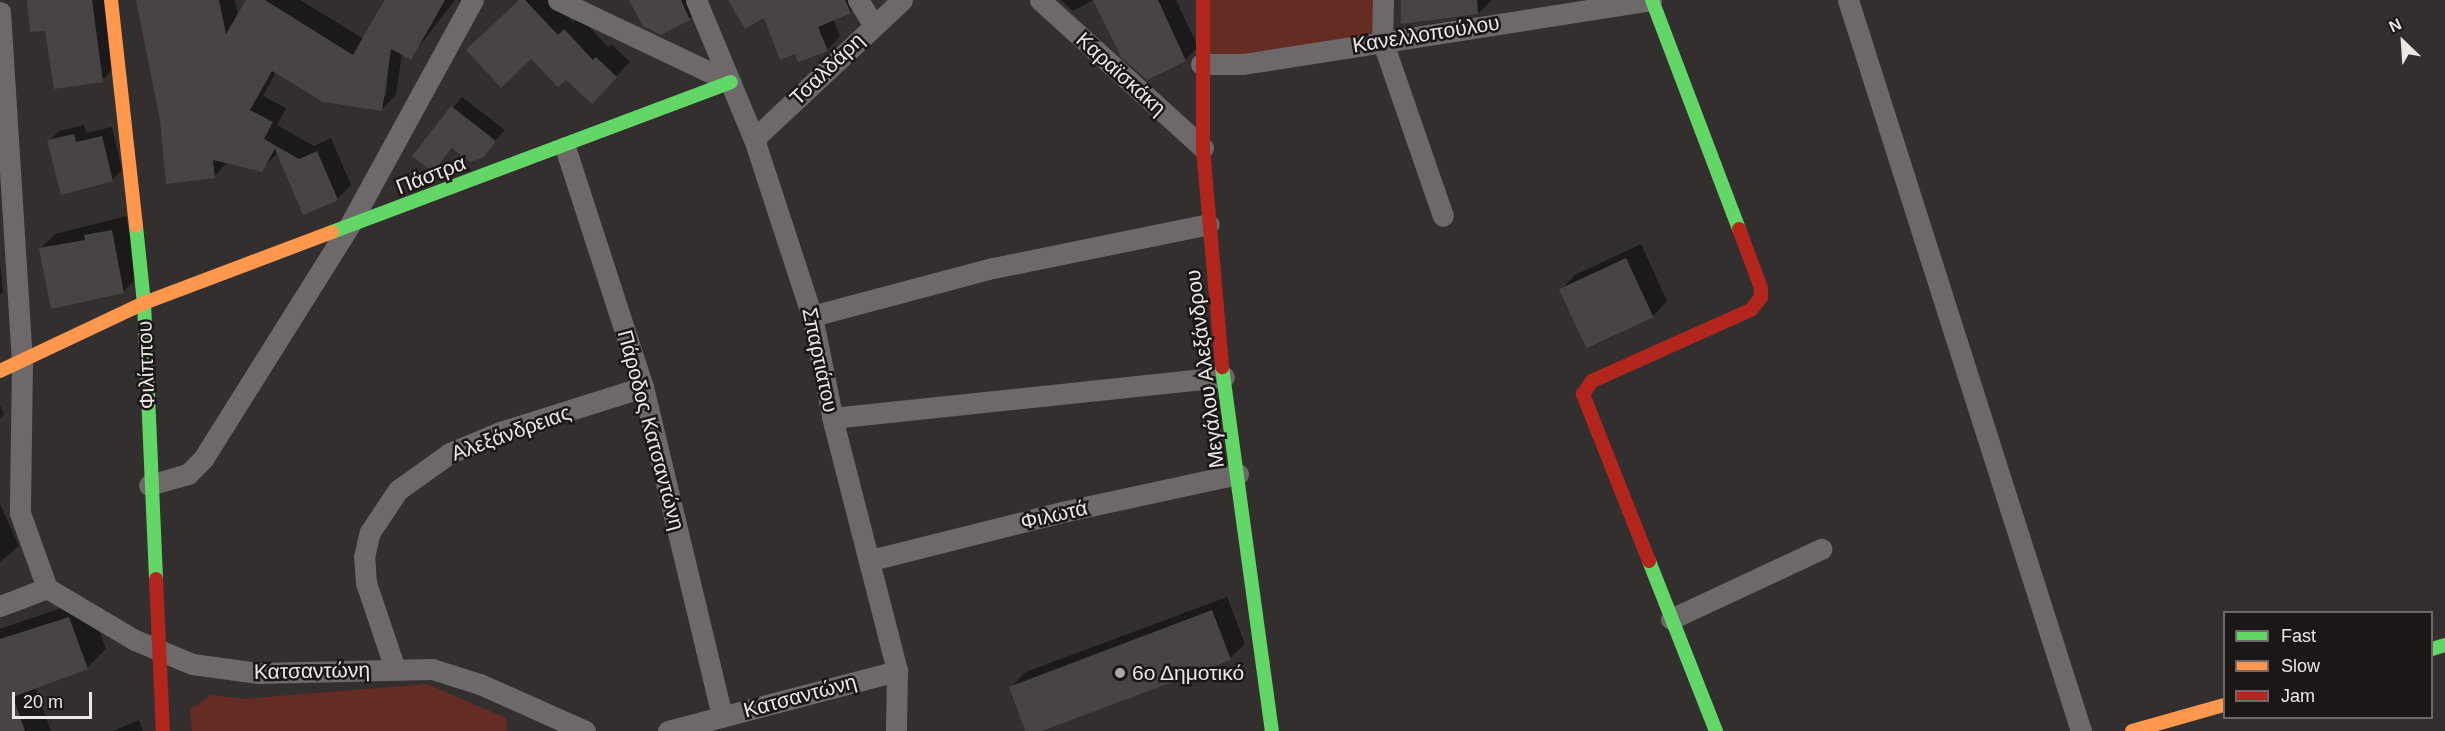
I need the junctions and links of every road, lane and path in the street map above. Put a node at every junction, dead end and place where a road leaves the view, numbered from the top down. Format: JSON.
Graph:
{"nodes":[{"id":1,"x":111,"y":0,"type":"edge"},
{"id":2,"x":472,"y":0,"type":"edge"},
{"id":3,"x":558,"y":0,"type":"edge"},
{"id":4,"x":696,"y":0,"type":"edge"},
{"id":5,"x":858,"y":0,"type":"edge"},
{"id":6,"x":902,"y":0,"type":"edge"},
{"id":7,"x":1040,"y":0,"type":"edge"},
{"id":8,"x":1203,"y":0,"type":"edge"},
{"id":9,"x":1383,"y":0,"type":"edge"},
{"id":10,"x":1652,"y":0,"type":"edge"},
{"id":11,"x":1848,"y":0,"type":"edge"},
{"id":12,"x":0,"y":12,"type":"edge"},
{"id":13,"x":873,"y":24,"type":"junction"},
{"id":14,"x":1382,"y":40,"type":"junction"},
{"id":15,"x":1201,"y":64,"type":"junction"},
{"id":16,"x":731,"y":82,"type":"junction"},
{"id":17,"x":754,"y":139,"type":"junction"},
{"id":18,"x":565,"y":147,"type":"junction"},
{"id":19,"x":1203,"y":148,"type":"junction"},
{"id":20,"x":1443,"y":216,"type":"dead end"},
{"id":21,"x":1209,"y":224,"type":"junction"},
{"id":22,"x":348,"y":228,"type":"junction"},
{"id":23,"x":144,"y":303,"type":"junction"},
{"id":24,"x":812,"y":316,"type":"junction"},
{"id":25,"x":22,"y":362,"type":"junction"},
{"id":26,"x":0,"y":371,"type":"edge"},
{"id":27,"x":1224,"y":377,"type":"junction"},
{"id":28,"x":643,"y":387,"type":"junction"},
{"id":29,"x":832,"y":418,"type":"junction"},
{"id":30,"x":1238,"y":474,"type":"junction"},
{"id":31,"x":149,"y":485,"type":"junction"},
{"id":32,"x":1821,"y":549,"type":"dead end"},
{"id":33,"x":871,"y":560,"type":"junction"},
{"id":34,"x":47,"y":588,"type":"junction"},
{"id":35,"x":0,"y":606,"type":"edge"},
{"id":36,"x":1671,"y":619,"type":"junction"},
{"id":37,"x":159,"y":653,"type":"junction"},
{"id":38,"x":395,"y":669,"type":"junction"},
{"id":39,"x":897,"y":671,"type":"junction"},
{"id":40,"x":2223,"y":705,"type":"edge"},
{"id":41,"x":722,"y":717,"type":"junction"},
{"id":42,"x":551,"y":724,"type":"edge"},
{"id":43,"x":163,"y":731,"type":"edge"},
{"id":44,"x":585,"y":731,"type":"edge"},
{"id":45,"x":668,"y":731,"type":"edge"},
{"id":46,"x":896,"y":731,"type":"edge"},
{"id":47,"x":1272,"y":731,"type":"edge"},
{"id":48,"x":1716,"y":731,"type":"edge"},
{"id":49,"x":2081,"y":731,"type":"edge"},
{"id":50,"x":2132,"y":731,"type":"edge"}],
"edges":[{"from":1,"to":23,"type":"street","name":"Φιλίππου"},
{"from":2,"to":22,"type":"street"},
{"from":3,"to":16,"type":"street"},
{"from":4,"to":16,"type":"street","name":"Σπαρτιάτου"},
{"from":5,"to":13,"type":"street"},
{"from":6,"to":13,"type":"street","name":"Τσαλδάρη"},
{"from":7,"to":19,"type":"street","name":"Καραϊσκάκη"},
{"from":8,"to":15,"type":"street","name":"Μεγάλου Αλεξάνδρου"},
{"from":9,"to":14,"type":"street"},
{"from":10,"to":14,"type":"street","name":"Κανελλοπούλου"},
{"from":10,"to":36,"type":"street"},
{"from":11,"to":49,"type":"street"},
{"from":12,"to":25,"type":"street"},
{"from":13,"to":17,"type":"street","name":"Τσαλδάρη"},
{"from":14,"to":15,"type":"street","name":"Κανελλοπούλου"},
{"from":14,"to":20,"type":"street"},
{"from":15,"to":19,"type":"street","name":"Μεγάλου Αλεξάνδρου"},
{"from":16,"to":17,"type":"street","name":"Σπαρτιάτου"},
{"from":16,"to":18,"type":"street","name":"Πάστρα"},
{"from":17,"to":24,"type":"street","name":"Σπαρτιάτου"},
{"from":18,"to":22,"type":"street","name":"Πάστρα"},
{"from":18,"to":28,"type":"street","name":"Πάροδος Κατσαντώνη"},
{"from":19,"to":21,"type":"street","name":"Μεγάλου Αλεξάνδρου"},
{"from":21,"to":24,"type":"street"},
{"from":21,"to":27,"type":"street","name":"Μεγάλου Αλεξάνδρου"},
{"from":22,"to":23,"type":"street","name":"Πάστρα"},
{"from":22,"to":31,"type":"street"},
{"from":23,"to":25,"type":"street","name":"Πάστρα"},
{"from":23,"to":31,"type":"street","name":"Φιλίππου"},
{"from":24,"to":29,"type":"street","name":"Σπαρτιάτου"},
{"from":25,"to":26,"type":"street"},
{"from":25,"to":34,"type":"street"},
{"from":27,"to":29,"type":"street"},
{"from":27,"to":30,"type":"street","name":"Μεγάλου Αλεξάνδρου"},
{"from":28,"to":38,"type":"street","name":"Αλεξάνδρειας"},
{"from":28,"to":41,"type":"street","name":"Πάροδος Κατσαντώνη"},
{"from":29,"to":33,"type":"street","name":"Σπαρτιάτου"},
{"from":30,"to":33,"type":"street","name":"Φιλωτά"},
{"from":30,"to":47,"type":"street","name":"Μεγάλου Αλεξάνδρου"},
{"from":31,"to":37,"type":"street","name":"Φιλίππου"},
{"from":32,"to":36,"type":"street"},
{"from":33,"to":39,"type":"street","name":"Σπαρτιάτου"},
{"from":34,"to":35,"type":"street"},
{"from":34,"to":37,"type":"street","name":"Κατσαντώνη"},
{"from":36,"to":48,"type":"street"},
{"from":37,"to":38,"type":"street","name":"Κατσαντώνη"},
{"from":37,"to":43,"type":"street","name":"Φιλίππου"},
{"from":38,"to":42,"type":"street","name":"Κατσαντώνη"},
{"from":39,"to":41,"type":"street","name":"Κατσαντώνη"},
{"from":39,"to":46,"type":"street","name":"Σπαρτιάτου"},
{"from":40,"to":50,"type":"street"},
{"from":41,"to":45,"type":"street","name":"Κατσαντώνη"},
{"from":42,"to":44,"type":"street","name":"Κατσαντώνη"}]}
